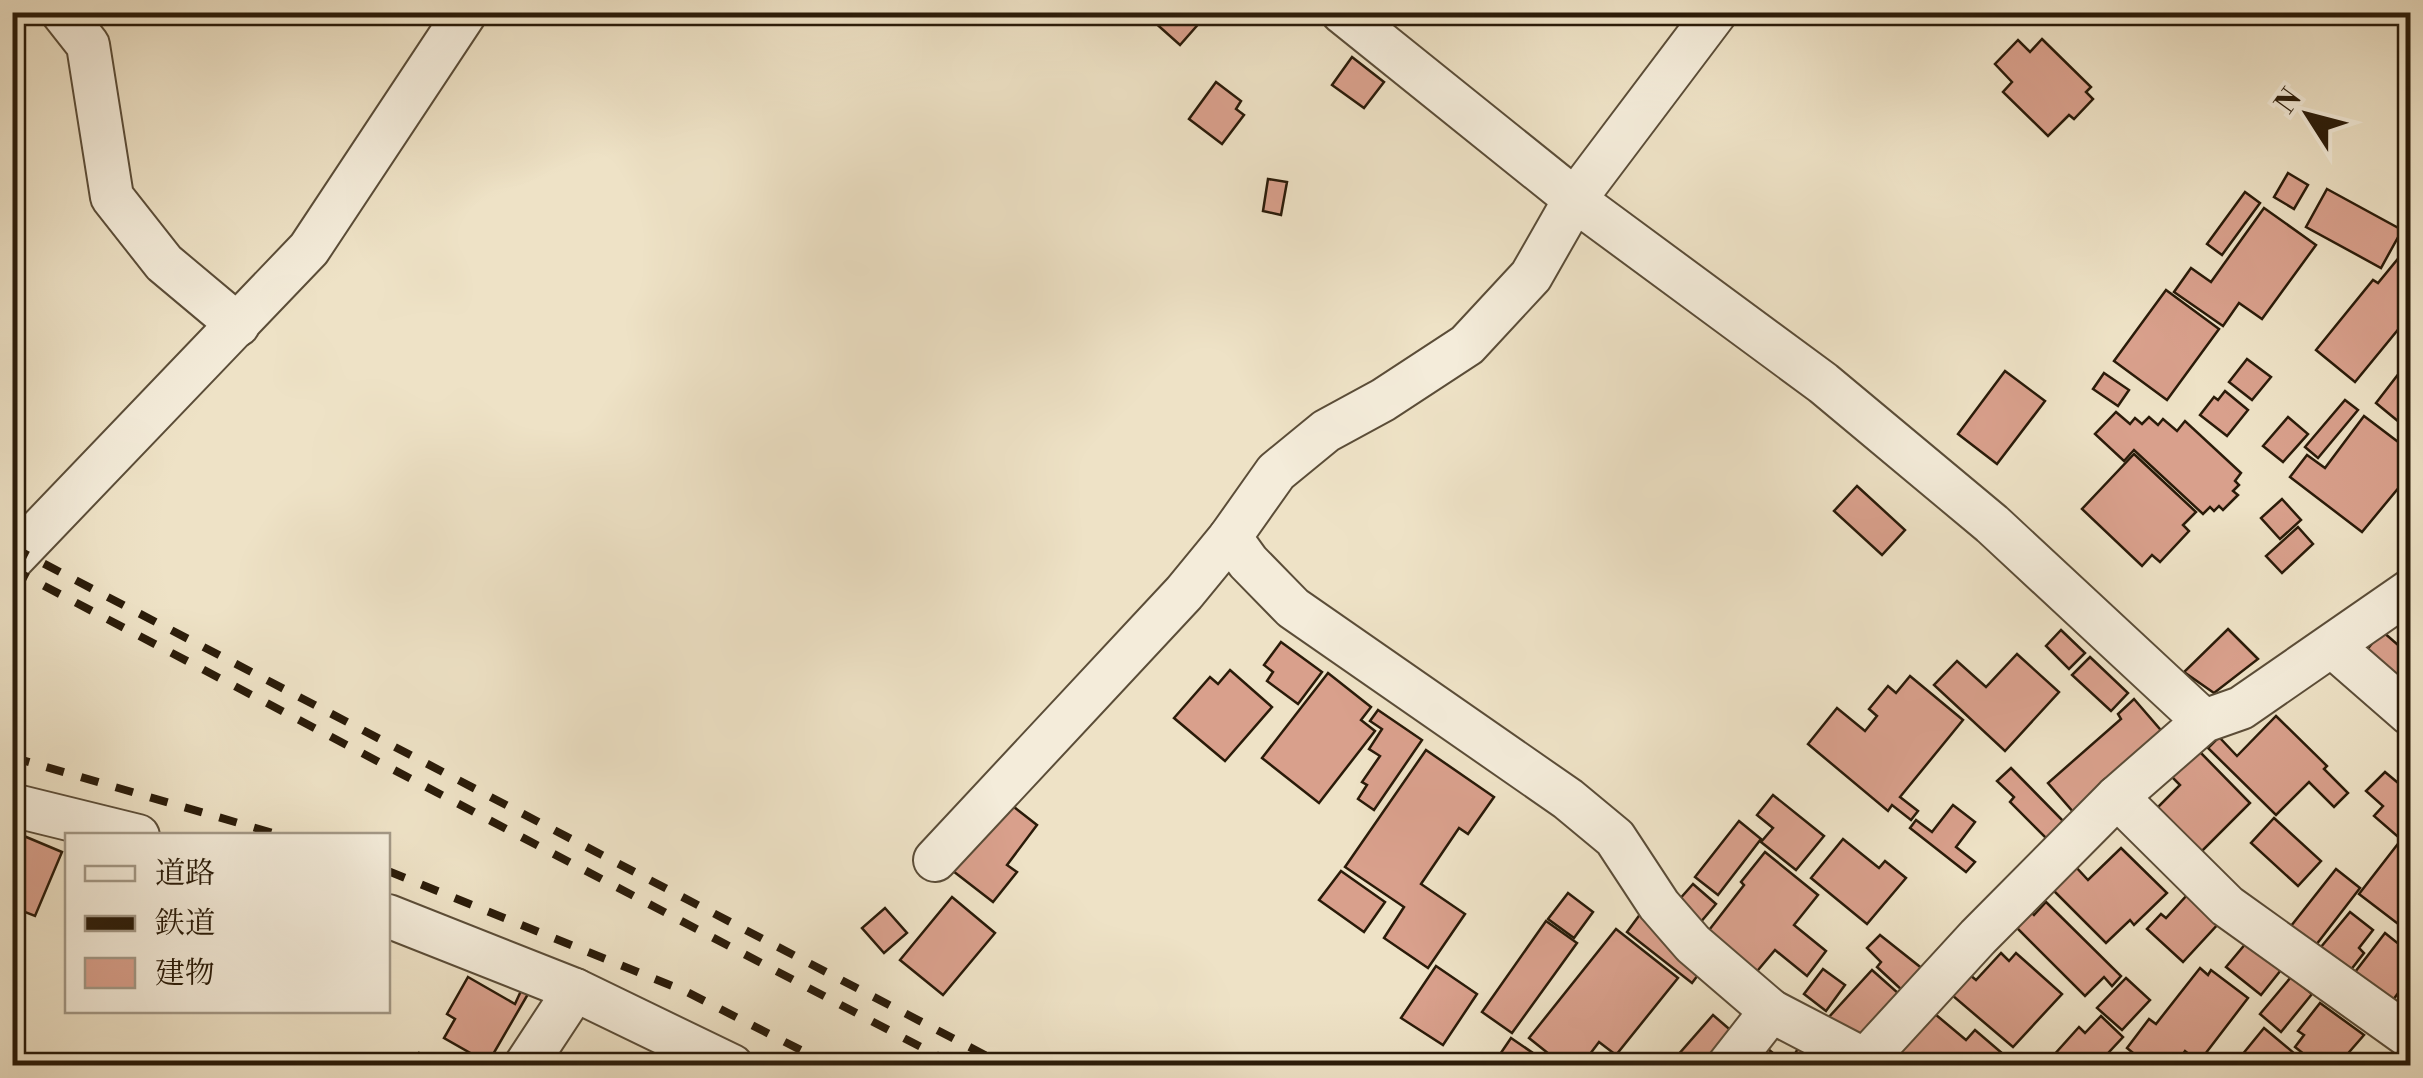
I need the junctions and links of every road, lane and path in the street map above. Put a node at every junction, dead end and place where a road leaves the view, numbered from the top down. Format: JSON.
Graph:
{"nodes":[{"id":1,"x":62,"y":12,"type":"edge"},
{"id":2,"x":466,"y":12,"type":"edge"},
{"id":3,"x":1342,"y":12,"type":"edge"},
{"id":4,"x":1716,"y":12,"type":"edge"},
{"id":5,"x":1575,"y":199,"type":"junction"},
{"id":6,"x":238,"y":325,"type":"junction"},
{"id":7,"x":1230,"y":537,"type":"junction"},
{"id":8,"x":12,"y":560,"type":"edge"},
{"id":9,"x":2410,"y":590,"type":"edge"},
{"id":10,"x":2332,"y":646,"type":"junction"},
{"id":11,"x":2410,"y":714,"type":"edge"},
{"id":12,"x":2204,"y":721,"type":"junction"},
{"id":13,"x":2117,"y":797,"type":"junction"},
{"id":14,"x":12,"y":805,"type":"edge"},
{"id":15,"x":126,"y":833,"type":"edge"},
{"id":16,"x":935,"y":860,"type":"dead end"},
{"id":17,"x":390,"y":917,"type":"edge"},
{"id":18,"x":575,"y":990,"type":"junction"},
{"id":19,"x":1771,"y":1012,"type":"junction"},
{"id":20,"x":2410,"y":1037,"type":"edge"},
{"id":21,"x":1868,"y":1063,"type":"edge"},
{"id":22,"x":525,"y":1066,"type":"edge"},
{"id":23,"x":732,"y":1066,"type":"edge"},
{"id":24,"x":1728,"y":1066,"type":"edge"}],
"edges":[{"from":1,"to":6,"type":"street"},
{"from":2,"to":6,"type":"street"},
{"from":3,"to":5,"type":"street"},
{"from":4,"to":5,"type":"street"},
{"from":5,"to":7,"type":"street"},
{"from":5,"to":12,"type":"street"},
{"from":6,"to":8,"type":"street"},
{"from":7,"to":16,"type":"street"},
{"from":7,"to":19,"type":"street"},
{"from":9,"to":10,"type":"street"},
{"from":10,"to":11,"type":"street"},
{"from":10,"to":12,"type":"street"},
{"from":12,"to":13,"type":"street"},
{"from":13,"to":20,"type":"street"},
{"from":13,"to":21,"type":"street"},
{"from":14,"to":15,"type":"street"},
{"from":17,"to":18,"type":"street"},
{"from":18,"to":22,"type":"street"},
{"from":18,"to":23,"type":"street"},
{"from":19,"to":21,"type":"street"},
{"from":19,"to":24,"type":"street"}]}
